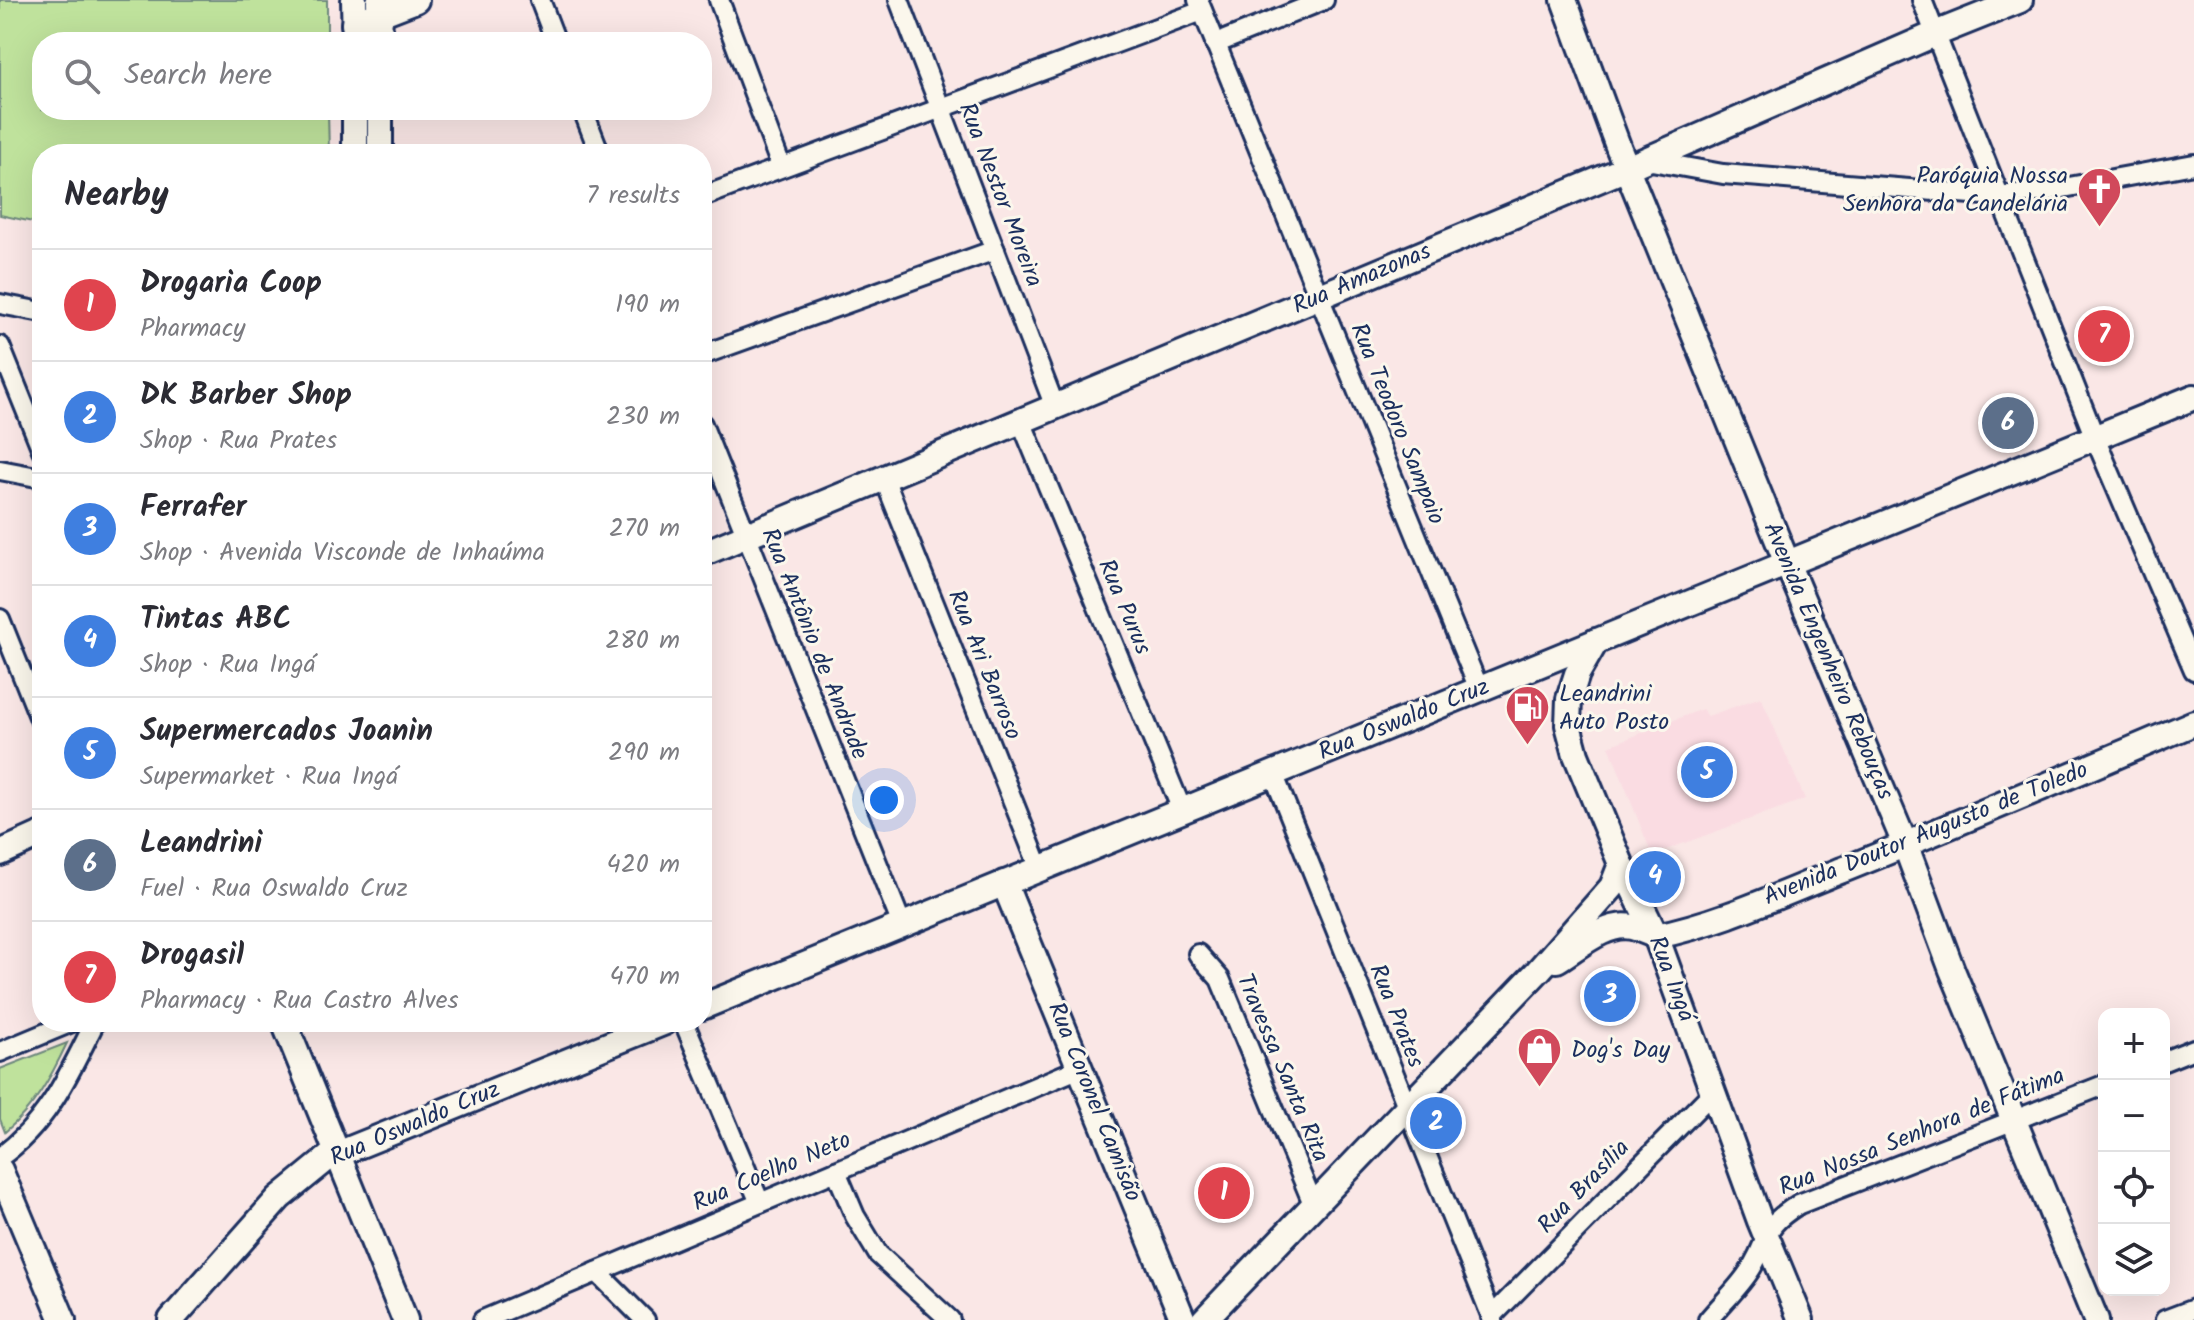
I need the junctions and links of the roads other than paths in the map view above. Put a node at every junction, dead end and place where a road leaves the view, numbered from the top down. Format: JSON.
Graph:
{"nodes":[{"id":1,"x":416,"y":0,"type":"edge"},
{"id":2,"x":540,"y":0,"type":"edge"},
{"id":3,"x":719,"y":0,"type":"edge"},
{"id":4,"x":899,"y":0,"type":"edge"},
{"id":5,"x":1324,"y":0,"type":"edge"},
{"id":6,"x":1564,"y":0,"type":"edge"},
{"id":7,"x":1922,"y":0,"type":"edge"},
{"id":8,"x":2020,"y":0,"type":"edge"},
{"id":9,"x":1200,"y":6,"type":"edge"},
{"id":10,"x":379,"y":7,"type":"edge"},
{"id":11,"x":354,"y":22,"type":"edge"},
{"id":12,"x":380,"y":32,"type":"edge"},
{"id":13,"x":552,"y":32,"type":"edge"},
{"id":14,"x":1935,"y":34,"type":"junction"},
{"id":15,"x":1215,"y":44,"type":"junction"},
{"id":16,"x":940,"y":108,"type":"junction"},
{"id":17,"x":355,"y":120,"type":"edge"},
{"id":18,"x":380,"y":120,"type":"edge"},
{"id":19,"x":587,"y":120,"type":"edge"},
{"id":20,"x":355,"y":144,"type":"edge"},
{"id":21,"x":380,"y":144,"type":"edge"},
{"id":22,"x":596,"y":144,"type":"edge"},
{"id":23,"x":1636,"y":164,"type":"junction"},
{"id":24,"x":2194,"y":164,"type":"edge"},
{"id":25,"x":781,"y":166,"type":"junction"},
{"id":26,"x":712,"y":193,"type":"edge"},
{"id":27,"x":1997,"y":196,"type":"junction"},
{"id":28,"x":995,"y":250,"type":"junction"},
{"id":29,"x":1318,"y":297,"type":"junction"},
{"id":30,"x":0,"y":304,"type":"edge"},
{"id":31,"x":32,"y":310,"type":"edge"},
{"id":32,"x":0,"y":346,"type":"edge"},
{"id":33,"x":712,"y":351,"type":"edge"},
{"id":34,"x":2194,"y":397,"type":"edge"},
{"id":35,"x":1055,"y":407,"type":"junction"},
{"id":36,"x":1021,"y":421,"type":"junction"},
{"id":37,"x":32,"y":425,"type":"edge"},
{"id":38,"x":2095,"y":438,"type":"junction"},
{"id":39,"x":712,"y":450,"type":"edge"},
{"id":40,"x":0,"y":470,"type":"edge"},
{"id":41,"x":32,"y":476,"type":"edge"},
{"id":42,"x":884,"y":478,"type":"junction"},
{"id":43,"x":745,"y":536,"type":"junction"},
{"id":44,"x":712,"y":550,"type":"edge"},
{"id":45,"x":1787,"y":563,"type":"junction"},
{"id":46,"x":0,"y":619,"type":"edge"},
{"id":47,"x":1596,"y":641,"type":"junction"},
{"id":48,"x":2194,"y":670,"type":"edge"},
{"id":49,"x":1479,"y":689,"type":"junction"},
{"id":50,"x":32,"y":699,"type":"edge"},
{"id":51,"x":2194,"y":723,"type":"edge"},
{"id":52,"x":1273,"y":773,"type":"junction"},
{"id":53,"x":1182,"y":810,"type":"junction"},
{"id":54,"x":32,"y":839,"type":"edge"},
{"id":55,"x":1905,"y":844,"type":"junction"},
{"id":56,"x":0,"y":853,"type":"edge"},
{"id":57,"x":1621,"y":864,"type":"junction"},
{"id":58,"x":1040,"y":869,"type":"junction"},
{"id":59,"x":1004,"y":883,"type":"junction"},
{"id":60,"x":902,"y":925,"type":"junction"},
{"id":61,"x":1656,"y":936,"type":"junction"},
{"id":62,"x":1198,"y":954,"type":"dead end"},
{"id":63,"x":1538,"y":971,"type":"junction"},
{"id":64,"x":712,"y":1003,"type":"edge"},
{"id":65,"x":48,"y":1032,"type":"edge"},
{"id":66,"x":90,"y":1032,"type":"edge"},
{"id":67,"x":288,"y":1032,"type":"edge"},
{"id":68,"x":640,"y":1032,"type":"edge"},
{"id":69,"x":688,"y":1032,"type":"edge"},
{"id":70,"x":2194,"y":1049,"type":"edge"},
{"id":71,"x":0,"y":1052,"type":"edge"},
{"id":72,"x":2170,"y":1059,"type":"edge"},
{"id":73,"x":1080,"y":1068,"type":"junction"},
{"id":74,"x":2098,"y":1087,"type":"edge"},
{"id":75,"x":1713,"y":1092,"type":"junction"},
{"id":76,"x":1408,"y":1109,"type":"junction"},
{"id":77,"x":2013,"y":1121,"type":"junction"},
{"id":78,"x":337,"y":1154,"type":"junction"},
{"id":79,"x":0,"y":1157,"type":"edge"},
{"id":80,"x":0,"y":1170,"type":"edge"},
{"id":81,"x":836,"y":1171,"type":"junction"},
{"id":82,"x":760,"y":1203,"type":"junction"},
{"id":83,"x":1314,"y":1206,"type":"junction"},
{"id":84,"x":1766,"y":1233,"type":"junction"},
{"id":85,"x":597,"y":1272,"type":"junction"},
{"id":86,"x":2194,"y":1309,"type":"edge"},
{"id":87,"x":1492,"y":1318,"type":"edge"},
{"id":88,"x":63,"y":1320,"type":"edge"},
{"id":89,"x":171,"y":1320,"type":"edge"},
{"id":90,"x":405,"y":1320,"type":"edge"},
{"id":91,"x":483,"y":1320,"type":"edge"},
{"id":92,"x":645,"y":1320,"type":"edge"},
{"id":93,"x":950,"y":1320,"type":"edge"},
{"id":94,"x":1183,"y":1320,"type":"edge"},
{"id":95,"x":1204,"y":1320,"type":"edge"},
{"id":96,"x":1708,"y":1320,"type":"edge"},
{"id":97,"x":1801,"y":1320,"type":"edge"},
{"id":98,"x":2096,"y":1320,"type":"edge"},
{"id":99,"x":2165,"y":1320,"type":"edge"}],
"edges":[{"from":1,"to":10,"type":"main road"},
{"from":2,"to":13,"type":"street"},
{"from":3,"to":25,"type":"street"},
{"from":4,"to":16,"type":"street","name":"Rua Nestor Moreira"},
{"from":5,"to":15,"type":"street"},
{"from":6,"to":23,"type":"main road","name":"Avenida Engenheiro Rebouças"},
{"from":7,"to":14,"type":"street"},
{"from":8,"to":14,"type":"main road","name":"Rua Amazonas"},
{"from":9,"to":15,"type":"street","name":"Rua Teodoro Sampaio"},
{"from":9,"to":16,"type":"street"},
{"from":10,"to":11,"type":"main road"},
{"from":10,"to":12,"type":"main road"},
{"from":14,"to":23,"type":"main road","name":"Rua Amazonas"},
{"from":14,"to":27,"type":"street"},
{"from":15,"to":29,"type":"street","name":"Rua Teodoro Sampaio"},
{"from":16,"to":25,"type":"street"},
{"from":16,"to":28,"type":"street","name":"Rua Nestor Moreira"},
{"from":17,"to":20,"type":"main road"},
{"from":18,"to":21,"type":"main road"},
{"from":19,"to":22,"type":"street"},
{"from":23,"to":27,"type":"street"},
{"from":23,"to":29,"type":"main road","name":"Rua Amazonas"},
{"from":23,"to":45,"type":"main road","name":"Avenida Engenheiro Rebouças"},
{"from":24,"to":27,"type":"street"},
{"from":25,"to":26,"type":"street"},
{"from":27,"to":38,"type":"street"},
{"from":28,"to":33,"type":"street"},
{"from":28,"to":35,"type":"street","name":"Rua Nestor Moreira"},
{"from":29,"to":35,"type":"main road","name":"Rua Amazonas"},
{"from":29,"to":49,"type":"street","name":"Rua Teodoro Sampaio"},
{"from":30,"to":31,"type":"street"},
{"from":32,"to":37,"type":"street"},
{"from":34,"to":38,"type":"main road","name":"Rua Oswaldo Cruz"},
{"from":35,"to":36,"type":"main road","name":"Rua Amazonas"},
{"from":36,"to":42,"type":"main road","name":"Rua Amazonas"},
{"from":36,"to":53,"type":"street","name":"Rua Purus"},
{"from":38,"to":45,"type":"main road","name":"Rua Oswaldo Cruz"},
{"from":38,"to":48,"type":"street"},
{"from":39,"to":43,"type":"street","name":"Rua Antônio de Andrade"},
{"from":40,"to":41,"type":"street"},
{"from":42,"to":43,"type":"main road","name":"Rua Amazonas"},
{"from":42,"to":58,"type":"street","name":"Rua Ari Barroso"},
{"from":43,"to":44,"type":"main road","name":"Rua Amazonas"},
{"from":43,"to":60,"type":"street","name":"Rua Antônio de Andrade"},
{"from":45,"to":47,"type":"main road","name":"Rua Oswaldo Cruz"},
{"from":45,"to":55,"type":"main road","name":"Avenida Engenheiro Rebouças"},
{"from":46,"to":50,"type":"street"},
{"from":47,"to":49,"type":"main road","name":"Rua Oswaldo Cruz"},
{"from":47,"to":57,"type":"main road","name":"Rua Ingá"},
{"from":49,"to":52,"type":"main road","name":"Rua Oswaldo Cruz"},
{"from":51,"to":55,"type":"main road","name":"Avenida Doutor Augusto de Toledo"},
{"from":52,"to":53,"type":"main road","name":"Rua Oswaldo Cruz"},
{"from":52,"to":76,"type":"street","name":"Rua Prates"},
{"from":53,"to":58,"type":"main road","name":"Rua Oswaldo Cruz"},
{"from":54,"to":56,"type":"main road"},
{"from":55,"to":61,"type":"main road","name":"Avenida Doutor Augusto de Toledo"},
{"from":55,"to":77,"type":"main road","name":"Avenida Engenheiro Rebouças"},
{"from":57,"to":61,"type":"main road","name":"Rua Ingá"},
{"from":57,"to":63,"type":"main road"},
{"from":58,"to":59,"type":"main road","name":"Rua Oswaldo Cruz"},
{"from":59,"to":60,"type":"main road","name":"Rua Oswaldo Cruz"},
{"from":59,"to":73,"type":"main road","name":"Rua Coronel Camisão"},
{"from":60,"to":64,"type":"main road","name":"Rua Oswaldo Cruz"},
{"from":61,"to":63,"type":"main road"},
{"from":61,"to":75,"type":"main road","name":"Rua Ingá"},
{"from":62,"to":83,"type":"street","name":"Travessa Santa Rita"},
{"from":63,"to":76,"type":"main road"},
{"from":65,"to":71,"type":"street"},
{"from":66,"to":79,"type":"street"},
{"from":67,"to":78,"type":"main road"},
{"from":68,"to":78,"type":"main road","name":"Rua Oswaldo Cruz"},
{"from":69,"to":82,"type":"street"},
{"from":70,"to":72,"type":"street"},
{"from":73,"to":81,"type":"street","name":"Rua Coelho Neto"},
{"from":73,"to":94,"type":"main road","name":"Rua Coronel Camisão"},
{"from":74,"to":77,"type":"street","name":"Rua Nossa Senhora de Fátima"},
{"from":75,"to":84,"type":"main road","name":"Rua Ingá"},
{"from":75,"to":87,"type":"street","name":"Rua Brasília"},
{"from":76,"to":83,"type":"main road"},
{"from":76,"to":87,"type":"street","name":"Rua Prates"},
{"from":77,"to":84,"type":"street","name":"Rua Nossa Senhora de Fátima"},
{"from":77,"to":98,"type":"main road","name":"Avenida Engenheiro Rebouças"},
{"from":78,"to":89,"type":"main road","name":"Rua Oswaldo Cruz"},
{"from":78,"to":90,"type":"main road"},
{"from":80,"to":88,"type":"main road"},
{"from":81,"to":82,"type":"street","name":"Rua Coelho Neto"},
{"from":81,"to":93,"type":"street"},
{"from":82,"to":85,"type":"street","name":"Rua Coelho Neto"},
{"from":83,"to":95,"type":"main road"},
{"from":84,"to":96,"type":"street"},
{"from":84,"to":97,"type":"main road","name":"Rua Ingá"},
{"from":85,"to":91,"type":"street","name":"Rua Coelho Neto"},
{"from":85,"to":92,"type":"street"},
{"from":86,"to":99,"type":"street"}]}
